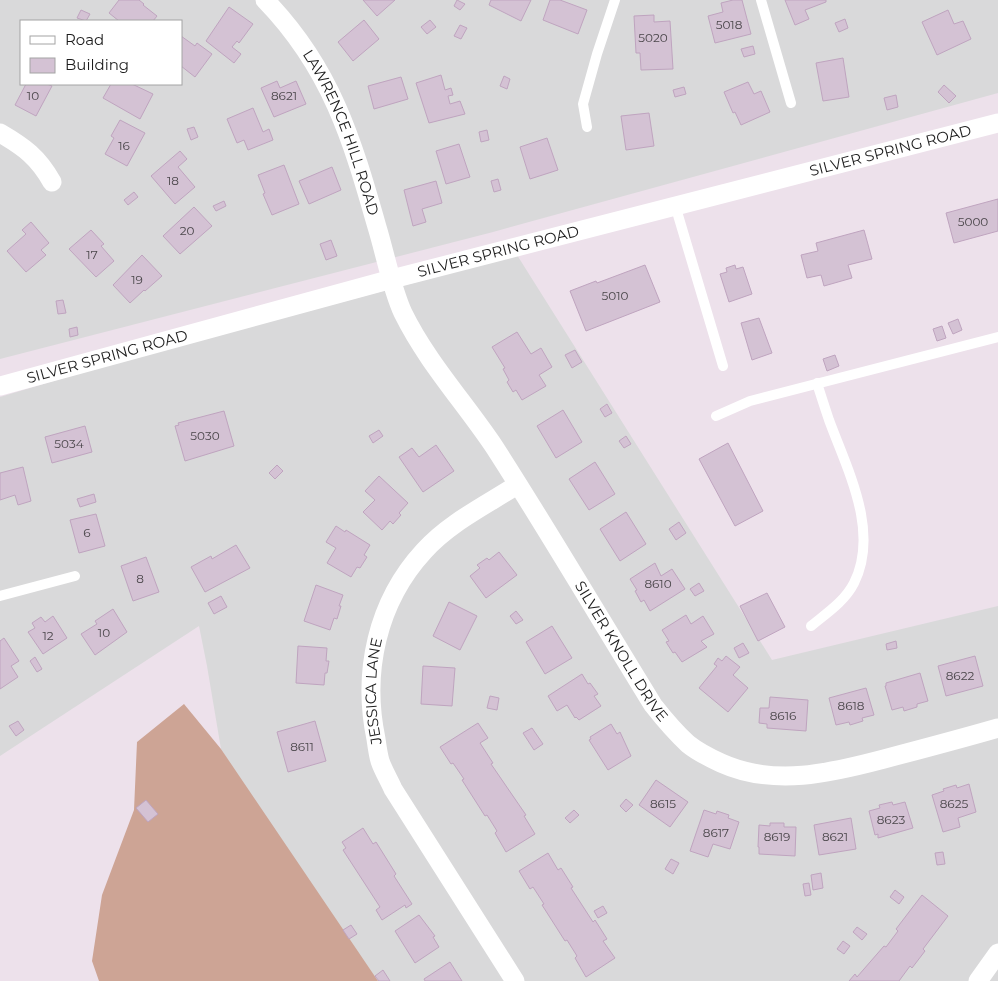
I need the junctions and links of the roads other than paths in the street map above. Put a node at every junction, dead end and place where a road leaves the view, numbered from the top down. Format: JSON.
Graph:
{"nodes":[{"id":1,"x":265,"y":0,"type":"edge"},
{"id":2,"x":615,"y":0,"type":"edge"},
{"id":3,"x":761,"y":0,"type":"edge"},
{"id":4,"x":791,"y":103,"type":"dead end"},
{"id":5,"x":998,"y":122,"type":"edge"},
{"id":6,"x":587,"y":127,"type":"dead end"},
{"id":7,"x":0,"y":134,"type":"edge"},
{"id":8,"x":52,"y":182,"type":"dead end"},
{"id":9,"x":674,"y":206,"type":"junction"},
{"id":10,"x":392,"y":279,"type":"junction"},
{"id":11,"x":998,"y":337,"type":"edge"},
{"id":12,"x":723,"y":366,"type":"dead end"},
{"id":13,"x":817,"y":384,"type":"junction"},
{"id":14,"x":0,"y":386,"type":"edge"},
{"id":15,"x":716,"y":416,"type":"dead end"},
{"id":16,"x":517,"y":485,"type":"junction"},
{"id":17,"x":75,"y":576,"type":"dead end"},
{"id":18,"x":0,"y":596,"type":"edge"},
{"id":19,"x":811,"y":626,"type":"dead end"},
{"id":20,"x":998,"y":728,"type":"edge"},
{"id":21,"x":998,"y":953,"type":"edge"},
{"id":22,"x":515,"y":981,"type":"edge"},
{"id":23,"x":978,"y":981,"type":"edge"}],
"edges":[{"from":1,"to":10,"type":"street","name":"LAWRENCE HILL ROAD"},
{"from":2,"to":6,"type":"lane"},
{"from":3,"to":4,"type":"lane"},
{"from":5,"to":9,"type":"street","name":"SILVER SPRING ROAD"},
{"from":7,"to":8,"type":"street"},
{"from":9,"to":10,"type":"street","name":"SILVER SPRING ROAD"},
{"from":9,"to":12,"type":"lane"},
{"from":10,"to":14,"type":"street","name":"SILVER SPRING ROAD"},
{"from":10,"to":16,"type":"street","name":"SILVER KNOLL DRIVE"},
{"from":11,"to":13,"type":"lane"},
{"from":13,"to":15,"type":"lane"},
{"from":13,"to":19,"type":"lane"},
{"from":16,"to":20,"type":"street","name":"SILVER KNOLL DRIVE"},
{"from":16,"to":22,"type":"street","name":"JESSICA LANE"},
{"from":17,"to":18,"type":"lane"},
{"from":21,"to":23,"type":"street"}]}
